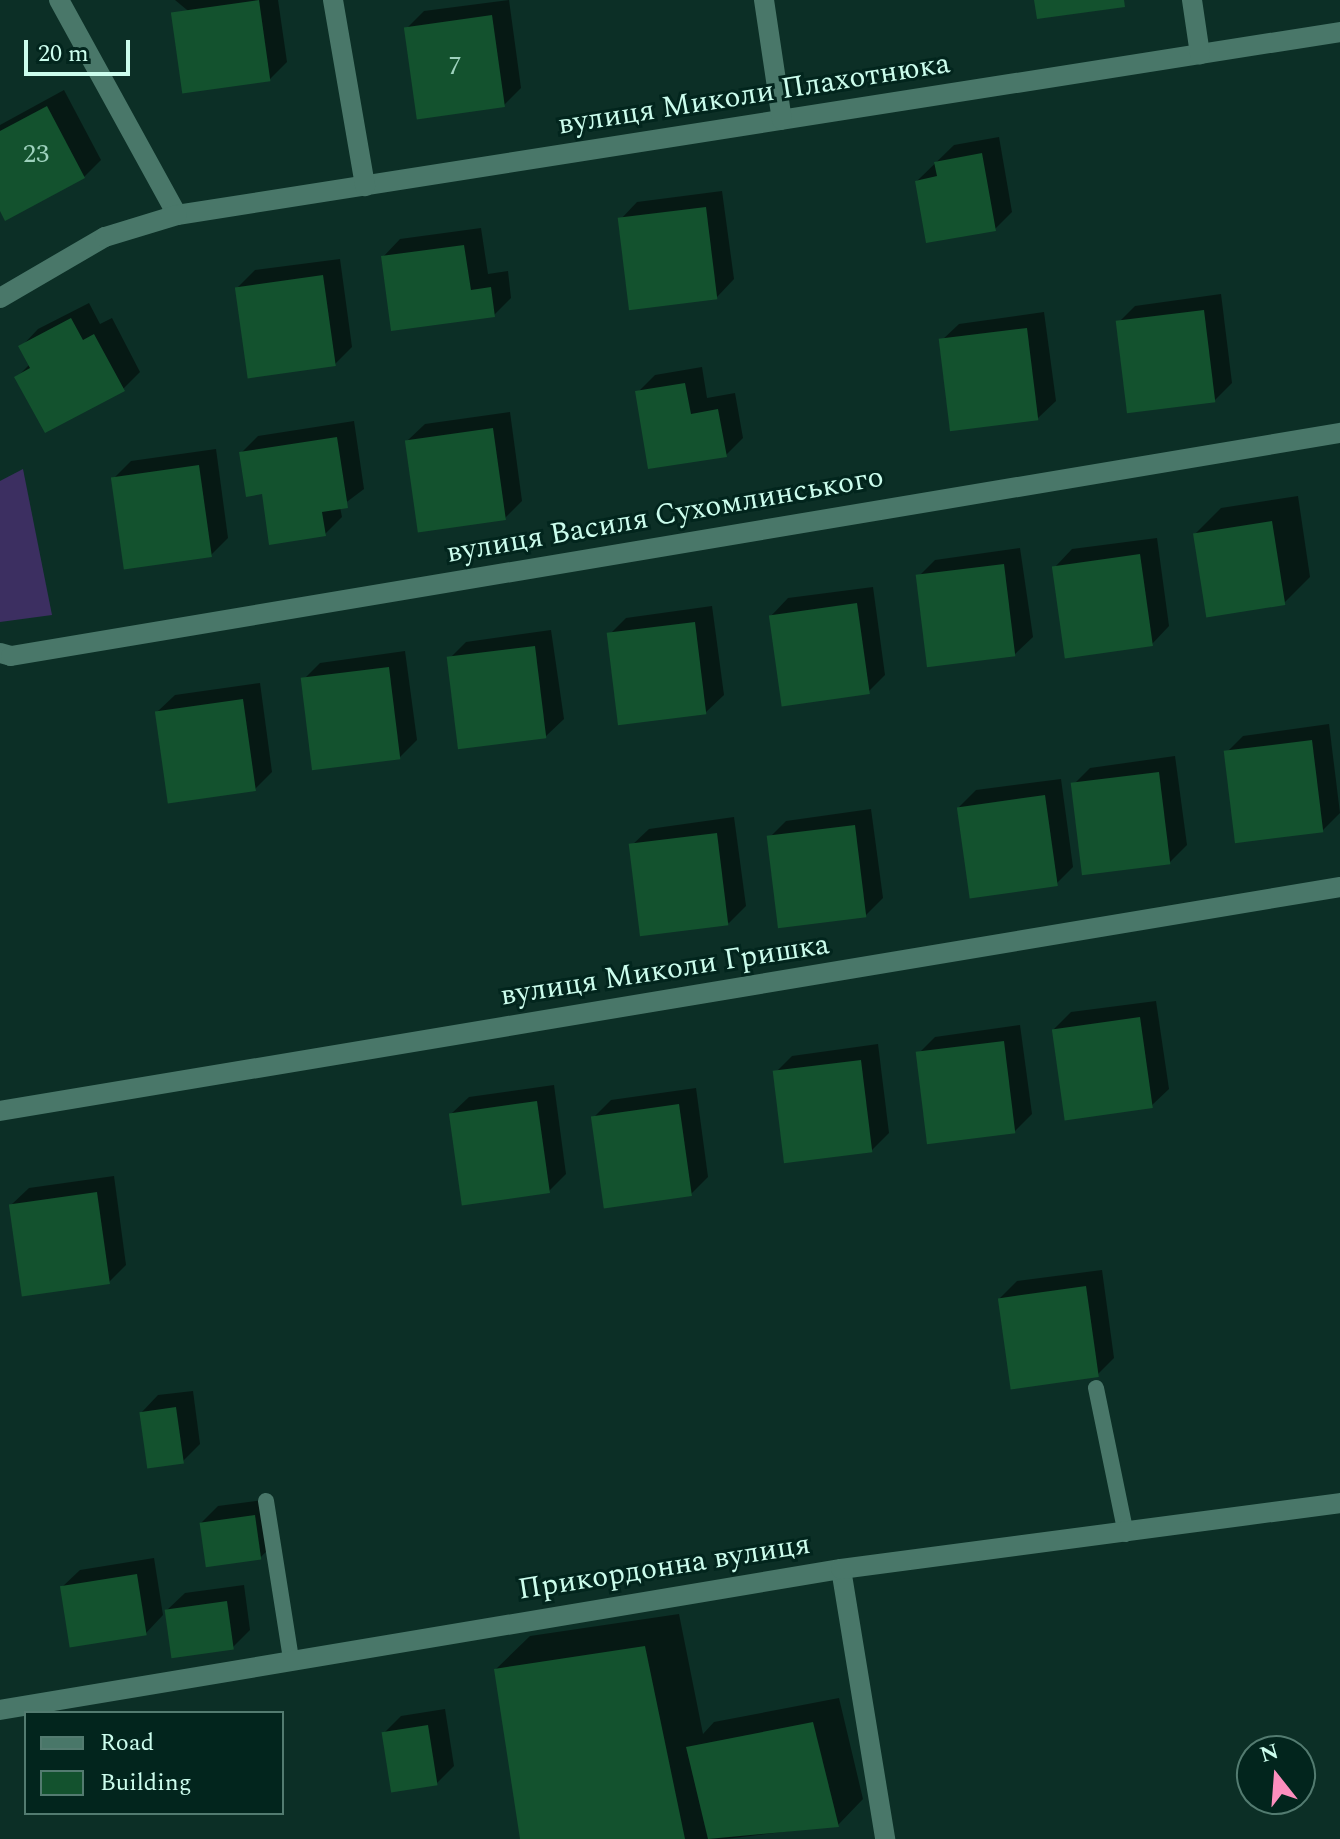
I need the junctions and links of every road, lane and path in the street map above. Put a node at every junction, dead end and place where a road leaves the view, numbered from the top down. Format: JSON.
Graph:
{"nodes":[{"id":1,"x":59,"y":0,"type":"edge"},
{"id":2,"x":333,"y":0,"type":"edge"},
{"id":3,"x":764,"y":0,"type":"edge"},
{"id":4,"x":1192,"y":0,"type":"edge"},
{"id":5,"x":1340,"y":32,"type":"edge"},
{"id":6,"x":1200,"y":54,"type":"junction"},
{"id":7,"x":782,"y":120,"type":"junction"},
{"id":8,"x":365,"y":186,"type":"junction"},
{"id":9,"x":177,"y":215,"type":"junction"},
{"id":10,"x":0,"y":298,"type":"edge"},
{"id":11,"x":1340,"y":433,"type":"edge"},
{"id":12,"x":0,"y":653,"type":"edge"},
{"id":13,"x":1340,"y":887,"type":"edge"},
{"id":14,"x":0,"y":1111,"type":"edge"},
{"id":15,"x":1096,"y":1388,"type":"dead end"},
{"id":16,"x":266,"y":1501,"type":"dead end"},
{"id":17,"x":1340,"y":1503,"type":"edge"},
{"id":18,"x":1126,"y":1534,"type":"junction"},
{"id":19,"x":841,"y":1569,"type":"junction"},
{"id":20,"x":291,"y":1658,"type":"junction"},
{"id":21,"x":0,"y":1710,"type":"edge"},
{"id":22,"x":885,"y":1839,"type":"edge"}],
"edges":[{"from":1,"to":9,"type":"street"},
{"from":2,"to":8,"type":"street"},
{"from":3,"to":7,"type":"street"},
{"from":4,"to":6,"type":"street"},
{"from":5,"to":6,"type":"street","name":"вулиця Миколи Плахотнюка"},
{"from":6,"to":7,"type":"street","name":"вулиця Миколи Плахотнюка"},
{"from":7,"to":8,"type":"street","name":"вулиця Миколи Плахотнюка"},
{"from":8,"to":9,"type":"street","name":"вулиця Миколи Плахотнюка"},
{"from":9,"to":10,"type":"street","name":"вулиця Миколи Плахотнюка"},
{"from":11,"to":12,"type":"street","name":"вулиця Василя Сухомлинського"},
{"from":13,"to":14,"type":"street","name":"вулиця Миколи Гришка"},
{"from":15,"to":18,"type":"lane"},
{"from":16,"to":20,"type":"lane"},
{"from":17,"to":18,"type":"street","name":"Прикордонна вулиця"},
{"from":18,"to":19,"type":"street","name":"Прикордонна вулиця"},
{"from":19,"to":20,"type":"street","name":"Прикордонна вулиця"},
{"from":19,"to":22,"type":"street"},
{"from":20,"to":21,"type":"street","name":"Прикордонна вулиця"}]}
